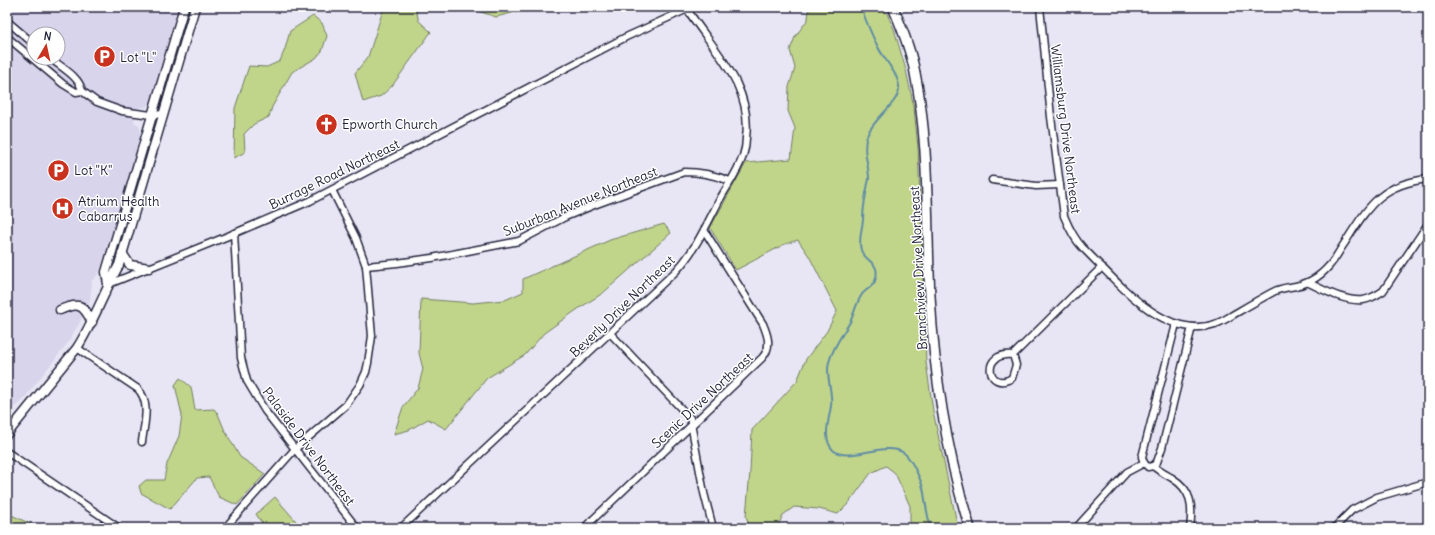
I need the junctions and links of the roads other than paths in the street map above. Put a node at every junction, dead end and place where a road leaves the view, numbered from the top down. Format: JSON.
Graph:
{"nodes":[{"id":1,"x":184,"y":7,"type":"edge"},
{"id":2,"x":196,"y":7,"type":"edge"},
{"id":3,"x":893,"y":7,"type":"edge"},
{"id":4,"x":1040,"y":7,"type":"edge"},
{"id":5,"x":690,"y":8,"type":"edge"},
{"id":6,"x":7,"y":21,"type":"edge"},
{"id":7,"x":7,"y":37,"type":"edge"},
{"id":8,"x":26,"y":37,"type":"edge"},
{"id":9,"x":60,"y":66,"type":"edge"},
{"id":10,"x":82,"y":91,"type":"junction"},
{"id":11,"x":164,"y":114,"type":"junction"},
{"id":12,"x":151,"y":115,"type":"junction"},
{"id":13,"x":1428,"y":179,"type":"edge"},
{"id":14,"x":992,"y":180,"type":"dead end"},
{"id":15,"x":730,"y":181,"type":"junction"},
{"id":16,"x":1060,"y":185,"type":"junction"},
{"id":17,"x":332,"y":190,"type":"junction"},
{"id":18,"x":1428,"y":224,"type":"edge"},
{"id":19,"x":704,"y":230,"type":"junction"},
{"id":20,"x":234,"y":233,"type":"junction"},
{"id":21,"x":122,"y":253,"type":"junction"},
{"id":22,"x":366,"y":266,"type":"junction"},
{"id":23,"x":1102,"y":267,"type":"junction"},
{"id":24,"x":149,"y":268,"type":"junction"},
{"id":25,"x":1309,"y":283,"type":"junction"},
{"id":26,"x":108,"y":284,"type":"junction"},
{"id":27,"x":60,"y":310,"type":"dead end"},
{"id":28,"x":92,"y":322,"type":"junction"},
{"id":29,"x":1176,"y":324,"type":"junction"},
{"id":30,"x":1192,"y":327,"type":"junction"},
{"id":31,"x":610,"y":333,"type":"junction"},
{"id":32,"x":77,"y":348,"type":"junction"},
{"id":33,"x":1013,"y":356,"type":"junction"},
{"id":34,"x":692,"y":425,"type":"junction"},
{"id":35,"x":7,"y":434,"type":"edge"},
{"id":36,"x":142,"y":442,"type":"dead end"},
{"id":37,"x":295,"y":449,"type":"junction"},
{"id":38,"x":7,"y":452,"type":"edge"},
{"id":39,"x":1144,"y":463,"type":"junction"},
{"id":40,"x":1153,"y":466,"type":"junction"},
{"id":41,"x":1428,"y":482,"type":"edge"},
{"id":42,"x":119,"y":528,"type":"edge"},
{"id":43,"x":225,"y":528,"type":"edge"},
{"id":44,"x":357,"y":528,"type":"edge"},
{"id":45,"x":402,"y":528,"type":"edge"},
{"id":46,"x":584,"y":528,"type":"edge"},
{"id":47,"x":713,"y":528,"type":"edge"},
{"id":48,"x":970,"y":528,"type":"edge"},
{"id":49,"x":1076,"y":528,"type":"edge"},
{"id":50,"x":1190,"y":528,"type":"edge"},
{"id":51,"x":1334,"y":528,"type":"edge"}],
"edges":[{"from":1,"to":12,"type":"main road"},
{"from":2,"to":11,"type":"main road"},
{"from":3,"to":48,"type":"main road","name":"Branchview Drive Northeast"},
{"from":4,"to":16,"type":"street","name":"Williamsburg Drive Northeast"},
{"from":5,"to":15,"type":"street","name":"Beverly Drive Northeast"},
{"from":5,"to":17,"type":"street","name":"Burrage Road Northeast"},
{"from":6,"to":8,"type":"street"},
{"from":7,"to":10,"type":"street"},
{"from":9,"to":10,"type":"street"},
{"from":10,"to":12,"type":"street"},
{"from":11,"to":12,"type":"street"},
{"from":11,"to":21,"type":"main road"},
{"from":12,"to":26,"type":"main road"},
{"from":13,"to":25,"type":"street","name":"Williamsburg Drive Northeast"},
{"from":14,"to":16,"type":"street"},
{"from":15,"to":19,"type":"street","name":"Beverly Drive Northeast"},
{"from":15,"to":22,"type":"street","name":"Suburban Avenue Northeast"},
{"from":16,"to":23,"type":"street","name":"Williamsburg Drive Northeast"},
{"from":17,"to":20,"type":"street","name":"Burrage Road Northeast"},
{"from":17,"to":22,"type":"street"},
{"from":18,"to":25,"type":"street"},
{"from":19,"to":31,"type":"street","name":"Beverly Drive Northeast"},
{"from":19,"to":34,"type":"street","name":"Scenic Drive Northeast"},
{"from":20,"to":24,"type":"street","name":"Burrage Road Northeast"},
{"from":20,"to":37,"type":"street","name":"Palaside Drive Northeast"},
{"from":21,"to":24,"type":"main road"},
{"from":21,"to":26,"type":"main road"},
{"from":22,"to":37,"type":"street"},
{"from":23,"to":29,"type":"street","name":"Williamsburg Drive Northeast"},
{"from":23,"to":33,"type":"street"},
{"from":24,"to":26,"type":"street","name":"Burrage Road Northeast"},
{"from":25,"to":30,"type":"street","name":"Williamsburg Drive Northeast"},
{"from":26,"to":28,"type":"main road"},
{"from":27,"to":28,"type":"main road"},
{"from":28,"to":32,"type":"main road"},
{"from":29,"to":30,"type":"street","name":"Williamsburg Drive Northeast"},
{"from":29,"to":39,"type":"street"},
{"from":30,"to":40,"type":"street"},
{"from":31,"to":34,"type":"street"},
{"from":31,"to":45,"type":"street","name":"Beverly Drive Northeast"},
{"from":32,"to":35,"type":"main road"},
{"from":32,"to":36,"type":"street"},
{"from":33,"to":33,"type":"street"},
{"from":34,"to":46,"type":"street","name":"Scenic Drive Northeast"},
{"from":34,"to":47,"type":"street"},
{"from":37,"to":43,"type":"street"},
{"from":37,"to":44,"type":"street","name":"Palaside Drive Northeast"},
{"from":38,"to":42,"type":"street"},
{"from":39,"to":40,"type":"street"},
{"from":39,"to":49,"type":"street"},
{"from":40,"to":50,"type":"street"},
{"from":41,"to":51,"type":"street"}]}
